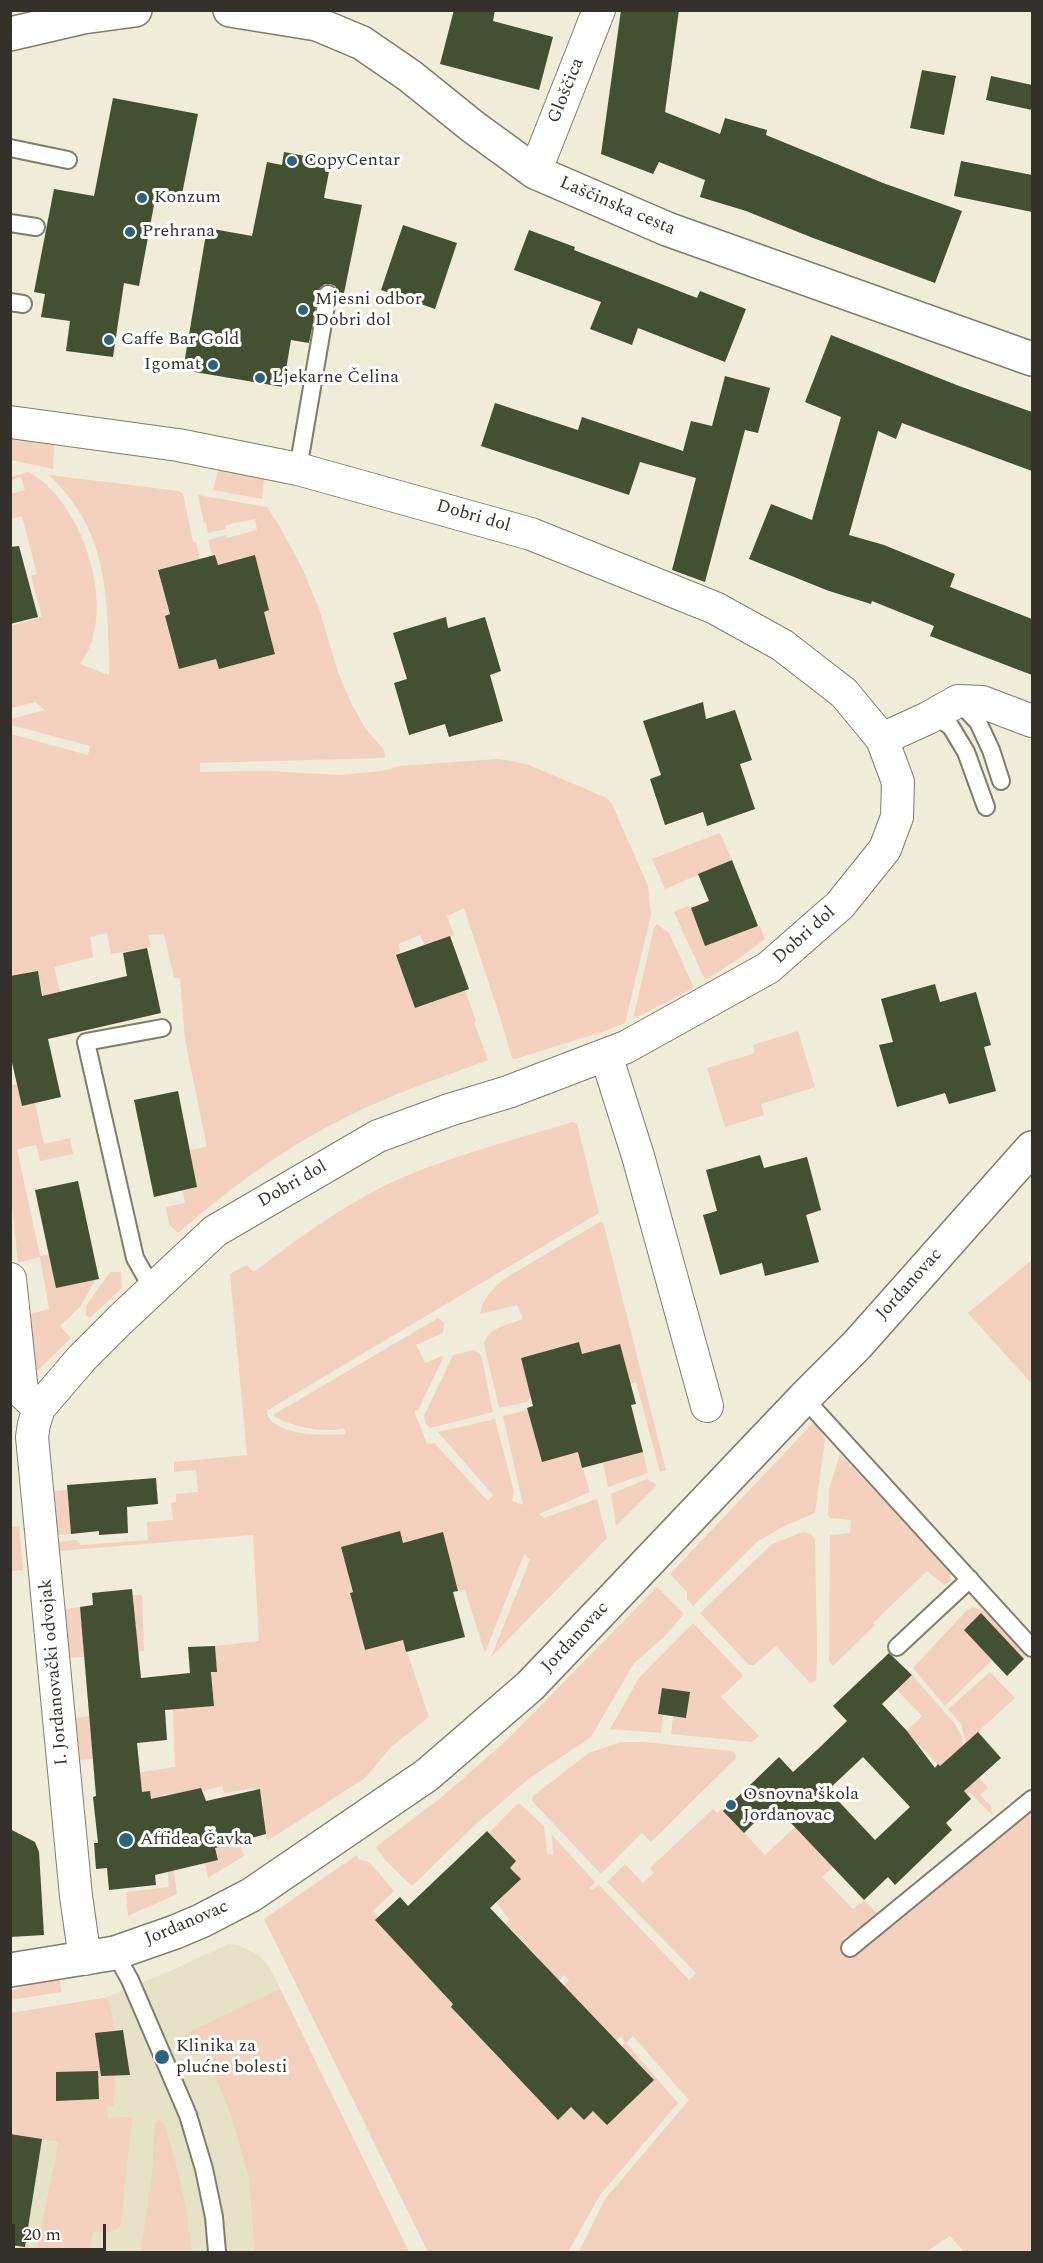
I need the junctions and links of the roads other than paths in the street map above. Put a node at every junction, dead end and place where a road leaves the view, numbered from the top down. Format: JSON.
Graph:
{"nodes":[{"id":1,"x":135,"y":10,"type":"edge"},
{"id":2,"x":230,"y":10,"type":"edge"},
{"id":3,"x":599,"y":10,"type":"edge"},
{"id":4,"x":82,"y":14,"type":"edge"},
{"id":5,"x":10,"y":34,"type":"edge"},
{"id":6,"x":10,"y":148,"type":"edge"},
{"id":7,"x":68,"y":160,"type":"dead end"},
{"id":8,"x":535,"y":172,"type":"junction"},
{"id":9,"x":10,"y":223,"type":"edge"},
{"id":10,"x":36,"y":226,"type":"dead end"},
{"id":11,"x":328,"y":294,"type":"dead end"},
{"id":12,"x":1032,"y":359,"type":"edge"},
{"id":13,"x":10,"y":422,"type":"edge"},
{"id":14,"x":298,"y":469,"type":"junction"},
{"id":15,"x":946,"y":708,"type":"junction"},
{"id":16,"x":1032,"y":721,"type":"edge"},
{"id":17,"x":882,"y":739,"type":"junction"},
{"id":18,"x":1001,"y":781,"type":"dead end"},
{"id":19,"x":986,"y":807,"type":"dead end"},
{"id":20,"x":162,"y":1028,"type":"dead end"},
{"id":21,"x":606,"y":1055,"type":"junction"},
{"id":22,"x":1032,"y":1148,"type":"edge"},
{"id":23,"x":10,"y":1279,"type":"edge"},
{"id":24,"x":152,"y":1288,"type":"junction"},
{"id":25,"x":24,"y":1398,"type":"edge"},
{"id":26,"x":804,"y":1398,"type":"junction"},
{"id":27,"x":707,"y":1406,"type":"dead end"},
{"id":28,"x":970,"y":1579,"type":"junction"},
{"id":29,"x":897,"y":1647,"type":"dead end"},
{"id":30,"x":1032,"y":1648,"type":"edge"},
{"id":31,"x":1032,"y":1799,"type":"edge"},
{"id":32,"x":850,"y":1948,"type":"dead end"},
{"id":33,"x":100,"y":1956,"type":"junction"},
{"id":34,"x":10,"y":1970,"type":"edge"},
{"id":35,"x":217,"y":2253,"type":"edge"}],
"edges":[{"from":1,"to":4,"type":"main road"},
{"from":2,"to":8,"type":"main road","name":"Laščinska cesta"},
{"from":3,"to":8,"type":"street","name":"Gloščica"},
{"from":4,"to":5,"type":"main road"},
{"from":6,"to":7,"type":"lane"},
{"from":8,"to":12,"type":"main road","name":"Laščinska cesta"},
{"from":9,"to":10,"type":"lane"},
{"from":11,"to":14,"type":"lane"},
{"from":13,"to":14,"type":"street","name":"Dobri dol"},
{"from":14,"to":17,"type":"street","name":"Dobri dol"},
{"from":15,"to":16,"type":"street"},
{"from":15,"to":17,"type":"street"},
{"from":15,"to":18,"type":"lane"},
{"from":15,"to":19,"type":"lane"},
{"from":17,"to":21,"type":"street","name":"Dobri dol"},
{"from":20,"to":24,"type":"lane"},
{"from":21,"to":24,"type":"street","name":"Dobri dol"},
{"from":21,"to":27,"type":"street"},
{"from":22,"to":26,"type":"main road","name":"Jordanovac"},
{"from":23,"to":25,"type":"street","name":"I. Jordanovački odvojak"},
{"from":24,"to":25,"type":"street","name":"Dobri dol"},
{"from":25,"to":33,"type":"street","name":"I. Jordanovački odvojak"},
{"from":26,"to":28,"type":"lane"},
{"from":26,"to":33,"type":"main road","name":"Jordanovac"},
{"from":28,"to":29,"type":"lane"},
{"from":28,"to":30,"type":"lane"},
{"from":31,"to":32,"type":"lane"},
{"from":33,"to":34,"type":"main road","name":"Jordanovac"},
{"from":33,"to":35,"type":"lane"}]}
